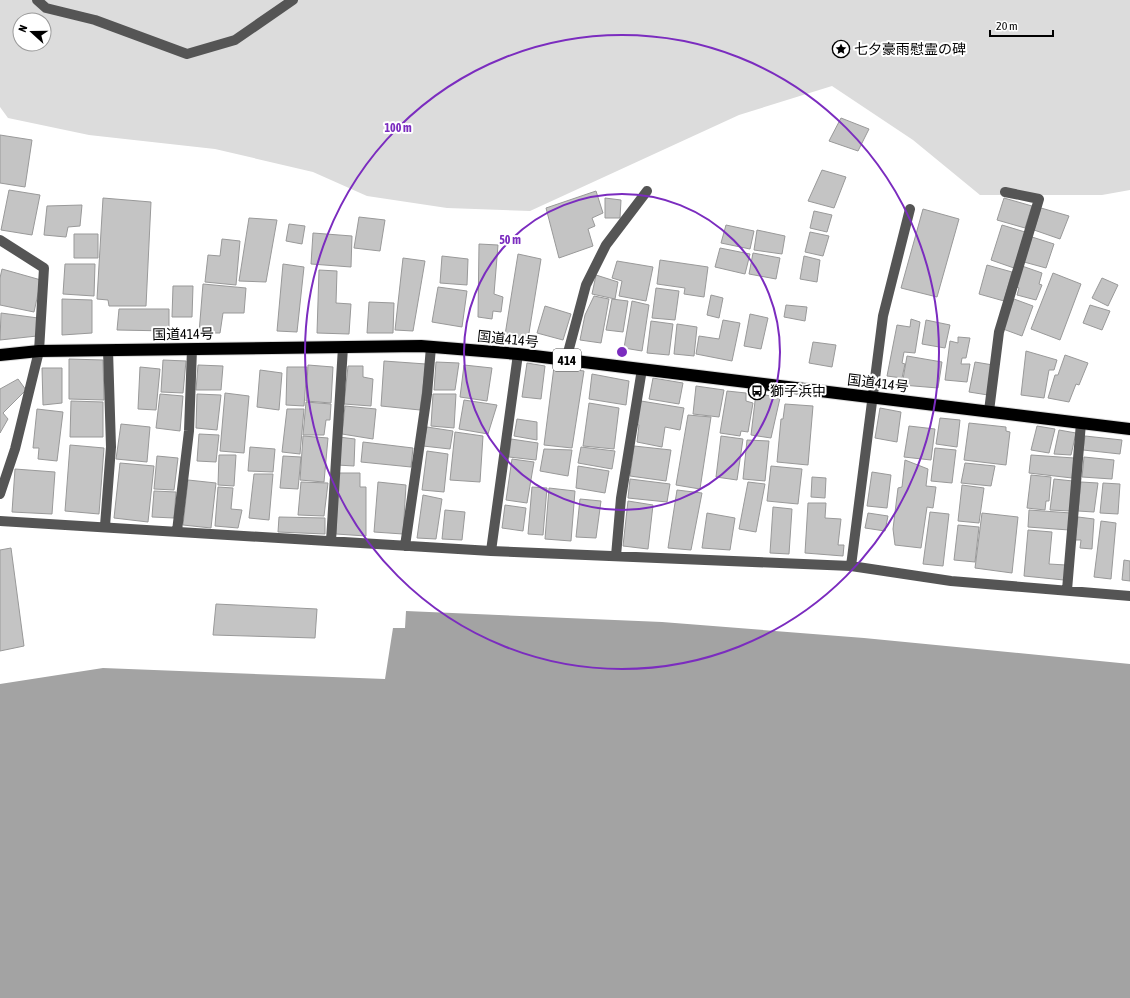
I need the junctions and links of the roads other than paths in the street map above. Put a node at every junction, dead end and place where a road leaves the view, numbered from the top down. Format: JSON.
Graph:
{"nodes":[{"id":1,"x":37,"y":0,"type":"edge"},
{"id":2,"x":293,"y":0,"type":"edge"},
{"id":3,"x":647,"y":191,"type":"dead end"},
{"id":4,"x":1005,"y":192,"type":"dead end"},
{"id":5,"x":910,"y":210,"type":"dead end"},
{"id":6,"x":0,"y":240,"type":"edge"},
{"id":7,"x":343,"y":347,"type":"junction"},
{"id":8,"x":431,"y":347,"type":"junction"},
{"id":9,"x":192,"y":349,"type":"junction"},
{"id":10,"x":108,"y":350,"type":"junction"},
{"id":11,"x":39,"y":351,"type":"junction"},
{"id":12,"x":518,"y":354,"type":"junction"},
{"id":13,"x":0,"y":356,"type":"edge"},
{"id":14,"x":566,"y":360,"type":"junction"},
{"id":15,"x":642,"y":369,"type":"junction"},
{"id":16,"x":874,"y":397,"type":"junction"},
{"id":17,"x":989,"y":412,"type":"junction"},
{"id":18,"x":1081,"y":423,"type":"junction"},
{"id":19,"x":1130,"y":430,"type":"edge"},
{"id":20,"x":0,"y":494,"type":"edge"},
{"id":21,"x":0,"y":521,"type":"edge"},
{"id":22,"x":105,"y":526,"type":"junction"},
{"id":23,"x":177,"y":531,"type":"junction"},
{"id":24,"x":331,"y":541,"type":"junction"},
{"id":25,"x":405,"y":546,"type":"junction"},
{"id":26,"x":491,"y":551,"type":"junction"},
{"id":27,"x":616,"y":556,"type":"junction"},
{"id":28,"x":851,"y":566,"type":"junction"},
{"id":29,"x":1066,"y":590,"type":"junction"},
{"id":30,"x":1130,"y":596,"type":"edge"}],
"edges":[{"from":1,"to":2,"type":"street"},
{"from":3,"to":14,"type":"street"},
{"from":4,"to":17,"type":"street"},
{"from":5,"to":16,"type":"street"},
{"from":6,"to":11,"type":"street"},
{"from":7,"to":8,"type":"highway","name":"国道414号","number":"414"},
{"from":7,"to":9,"type":"highway","name":"国道414号","number":"414"},
{"from":7,"to":24,"type":"street"},
{"from":8,"to":12,"type":"highway","name":"国道414号","number":"414"},
{"from":8,"to":25,"type":"street"},
{"from":9,"to":10,"type":"highway","name":"国道414号","number":"414"},
{"from":9,"to":23,"type":"street"},
{"from":10,"to":11,"type":"highway","name":"国道414号","number":"414"},
{"from":10,"to":22,"type":"street"},
{"from":11,"to":13,"type":"highway","name":"国道414号","number":"414"},
{"from":11,"to":20,"type":"street"},
{"from":12,"to":14,"type":"highway","name":"国道414号","number":"414"},
{"from":12,"to":26,"type":"street"},
{"from":14,"to":15,"type":"highway","name":"国道414号","number":"414"},
{"from":15,"to":16,"type":"highway","name":"国道414号","number":"414"},
{"from":15,"to":27,"type":"street"},
{"from":16,"to":17,"type":"highway","name":"国道414号","number":"414"},
{"from":16,"to":28,"type":"street"},
{"from":17,"to":18,"type":"highway","name":"国道414号","number":"414"},
{"from":18,"to":19,"type":"highway","name":"国道414号","number":"414"},
{"from":18,"to":29,"type":"street"},
{"from":21,"to":22,"type":"street"},
{"from":22,"to":23,"type":"street"},
{"from":23,"to":24,"type":"street"},
{"from":24,"to":25,"type":"street"},
{"from":25,"to":26,"type":"street"},
{"from":26,"to":27,"type":"street"},
{"from":27,"to":28,"type":"street"},
{"from":28,"to":29,"type":"street"},
{"from":29,"to":30,"type":"street"}]}
